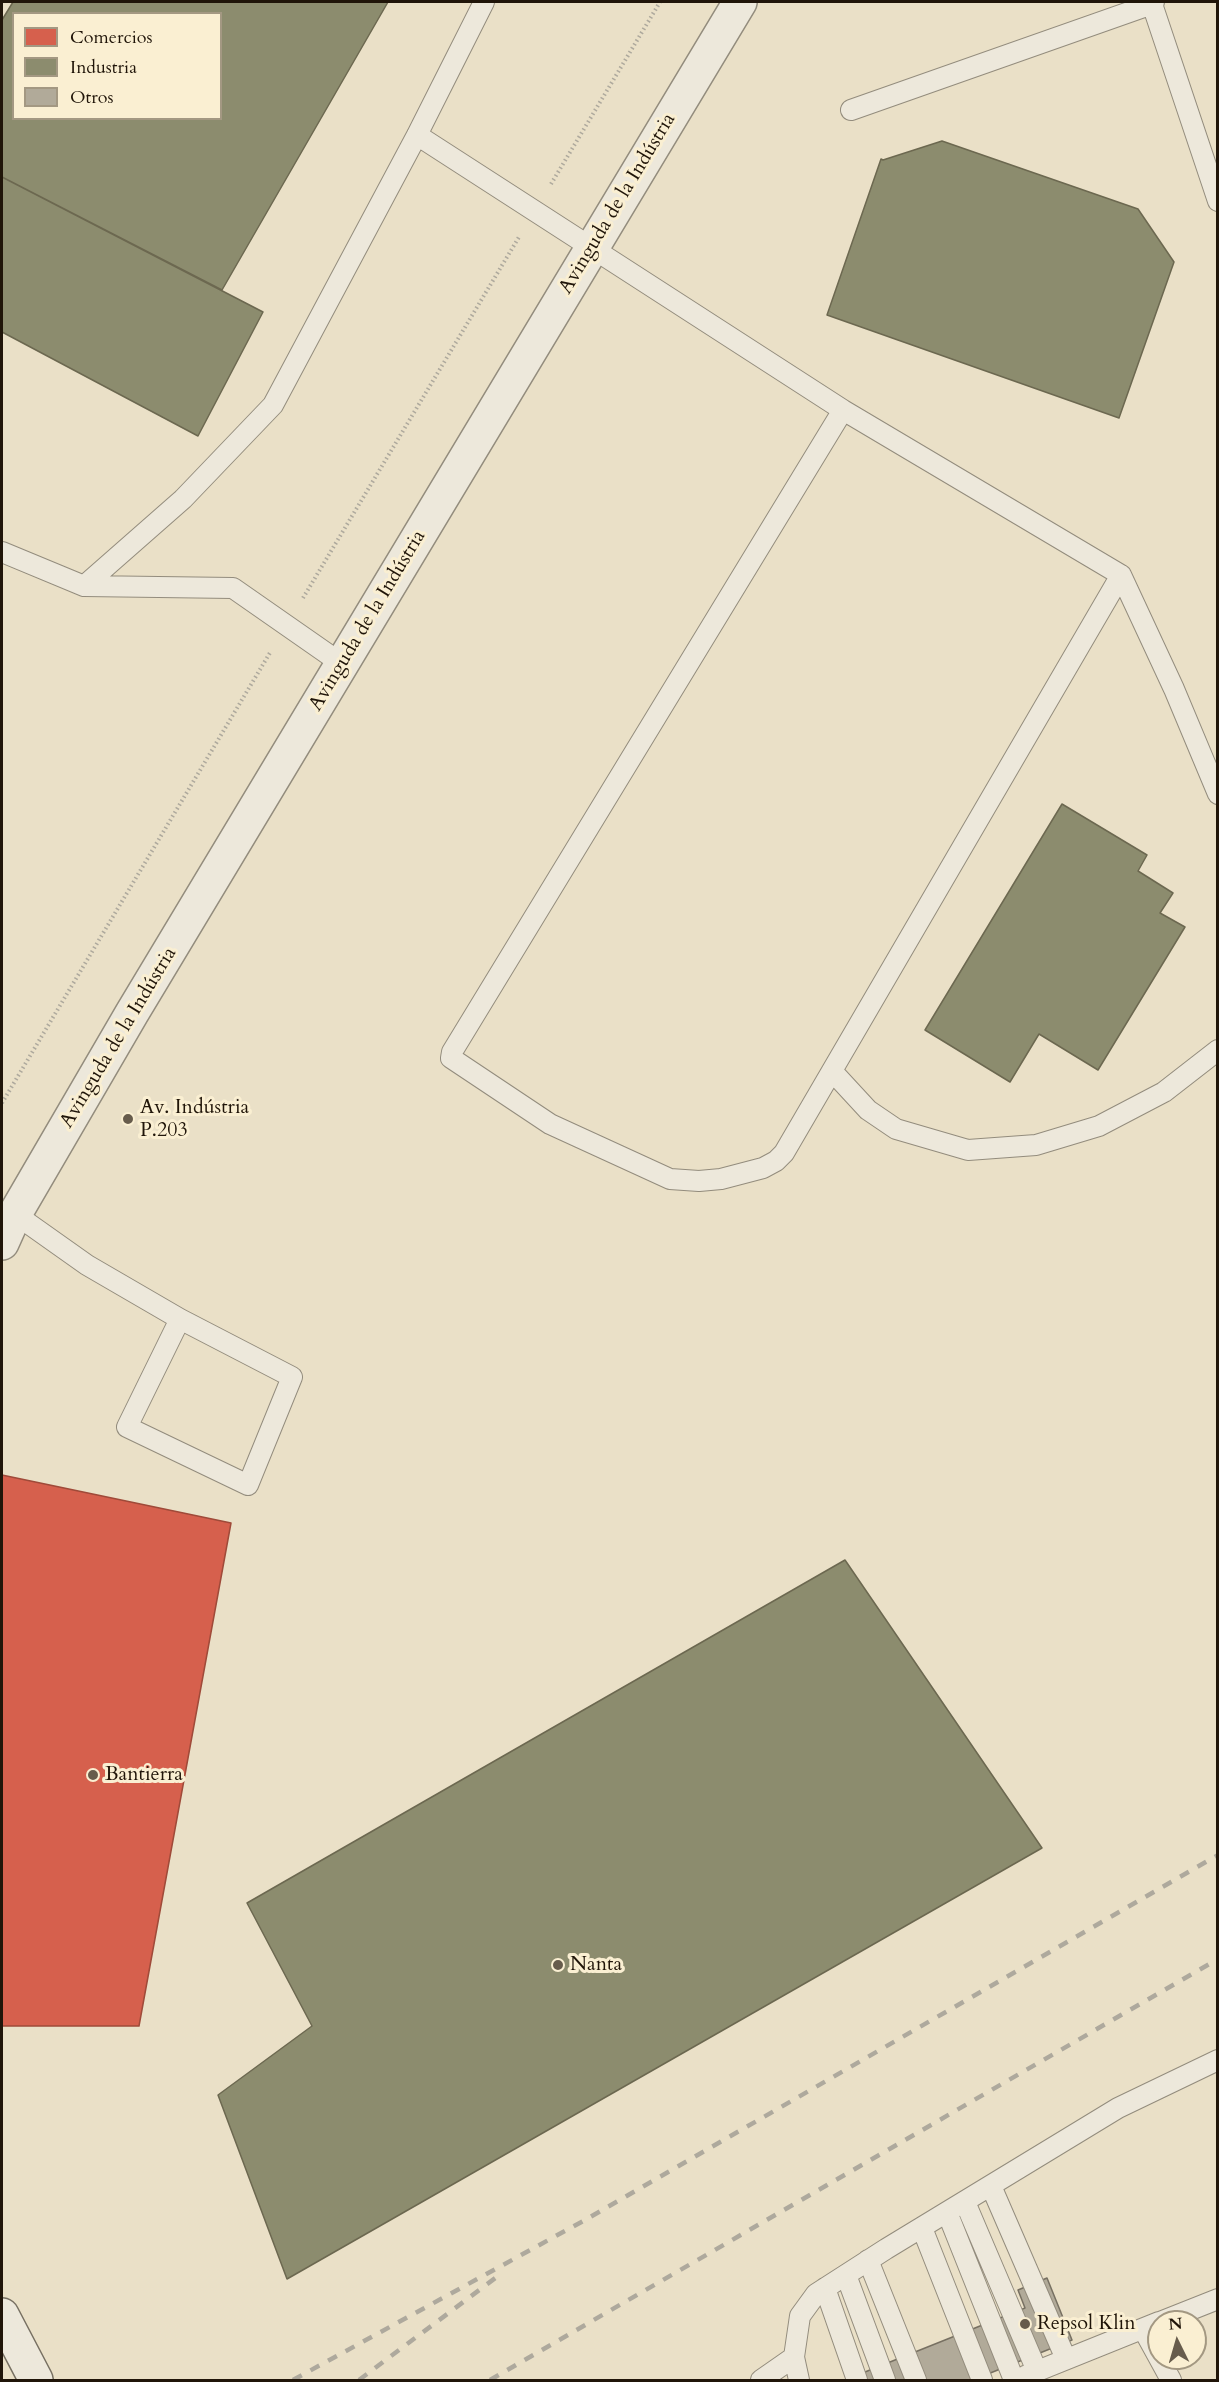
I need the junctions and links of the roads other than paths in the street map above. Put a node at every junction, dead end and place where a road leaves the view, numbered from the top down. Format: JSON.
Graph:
{"nodes":[{"id":1,"x":484,"y":2,"type":"edge"},
{"id":2,"x":740,"y":2,"type":"edge"},
{"id":3,"x":1153,"y":3,"type":"edge"},
{"id":4,"x":851,"y":110,"type":"dead end"},
{"id":5,"x":417,"y":135,"type":"junction"},
{"id":6,"x":1218,"y":201,"type":"edge"},
{"id":7,"x":592,"y":248,"type":"junction"},
{"id":8,"x":843,"y":410,"type":"junction"},
{"id":9,"x":2,"y":552,"type":"edge"},
{"id":10,"x":1121,"y":575,"type":"junction"},
{"id":11,"x":84,"y":586,"type":"junction"},
{"id":12,"x":342,"y":664,"type":"junction"},
{"id":13,"x":1218,"y":794,"type":"edge"},
{"id":14,"x":1218,"y":1050,"type":"edge"},
{"id":15,"x":832,"y":1071,"type":"junction"},
{"id":16,"x":15,"y":1214,"type":"junction"},
{"id":17,"x":2,"y":1243,"type":"edge"},
{"id":18,"x":180,"y":1319,"type":"junction"},
{"id":19,"x":1218,"y":2060,"type":"edge"},
{"id":20,"x":991,"y":2186,"type":"junction"},
{"id":21,"x":965,"y":2202,"type":"junction"},
{"id":22,"x":947,"y":2212,"type":"junction"},
{"id":23,"x":922,"y":2228,"type":"junction"},
{"id":24,"x":868,"y":2260,"type":"junction"},
{"id":25,"x":846,"y":2275,"type":"junction"},
{"id":26,"x":825,"y":2288,"type":"junction"},
{"id":27,"x":1218,"y":2299,"type":"edge"},
{"id":28,"x":1190,"y":2310,"type":"edge"},
{"id":29,"x":2,"y":2314,"type":"edge"},
{"id":30,"x":1147,"y":2327,"type":"edge"},
{"id":31,"x":794,"y":2357,"type":"junction"},
{"id":32,"x":1066,"y":2360,"type":"junction"},
{"id":33,"x":1037,"y":2371,"type":"junction"},
{"id":34,"x":36,"y":2380,"type":"edge"},
{"id":35,"x":761,"y":2380,"type":"edge"},
{"id":36,"x":799,"y":2380,"type":"edge"},
{"id":37,"x":858,"y":2380,"type":"edge"},
{"id":38,"x":885,"y":2380,"type":"edge"},
{"id":39,"x":916,"y":2380,"type":"edge"},
{"id":40,"x":982,"y":2380,"type":"edge"},
{"id":41,"x":1014,"y":2380,"type":"edge"}],
"edges":[{"from":1,"to":5,"type":"lane"},
{"from":2,"to":7,"type":"street","name":"Avinguda de la Indústria"},
{"from":3,"to":4,"type":"lane"},
{"from":3,"to":6,"type":"lane"},
{"from":5,"to":7,"type":"lane"},
{"from":5,"to":11,"type":"lane"},
{"from":7,"to":8,"type":"lane"},
{"from":7,"to":12,"type":"street","name":"Avinguda de la Indústria"},
{"from":8,"to":10,"type":"lane"},
{"from":8,"to":15,"type":"lane"},
{"from":9,"to":11,"type":"lane"},
{"from":10,"to":13,"type":"lane"},
{"from":10,"to":15,"type":"lane"},
{"from":11,"to":12,"type":"lane"},
{"from":12,"to":16,"type":"street","name":"Avinguda de la Indústria"},
{"from":14,"to":15,"type":"lane"},
{"from":16,"to":17,"type":"street","name":"Avinguda de la Indústria"},
{"from":16,"to":18,"type":"lane"},
{"from":18,"to":18,"type":"lane"},
{"from":19,"to":20,"type":"lane"},
{"from":20,"to":21,"type":"lane"},
{"from":20,"to":32,"type":"lane"},
{"from":21,"to":22,"type":"lane"},
{"from":21,"to":33,"type":"lane"},
{"from":22,"to":23,"type":"lane"},
{"from":22,"to":41,"type":"lane"},
{"from":23,"to":24,"type":"lane"},
{"from":23,"to":40,"type":"lane"},
{"from":24,"to":25,"type":"lane"},
{"from":24,"to":39,"type":"lane"},
{"from":25,"to":26,"type":"lane"},
{"from":25,"to":38,"type":"lane"},
{"from":26,"to":31,"type":"lane"},
{"from":26,"to":37,"type":"lane"},
{"from":27,"to":28,"type":"lane"},
{"from":29,"to":34,"type":"street"},
{"from":30,"to":32,"type":"lane"},
{"from":31,"to":35,"type":"lane"},
{"from":31,"to":36,"type":"lane"},
{"from":32,"to":33,"type":"lane"},
{"from":33,"to":41,"type":"lane"}]}
